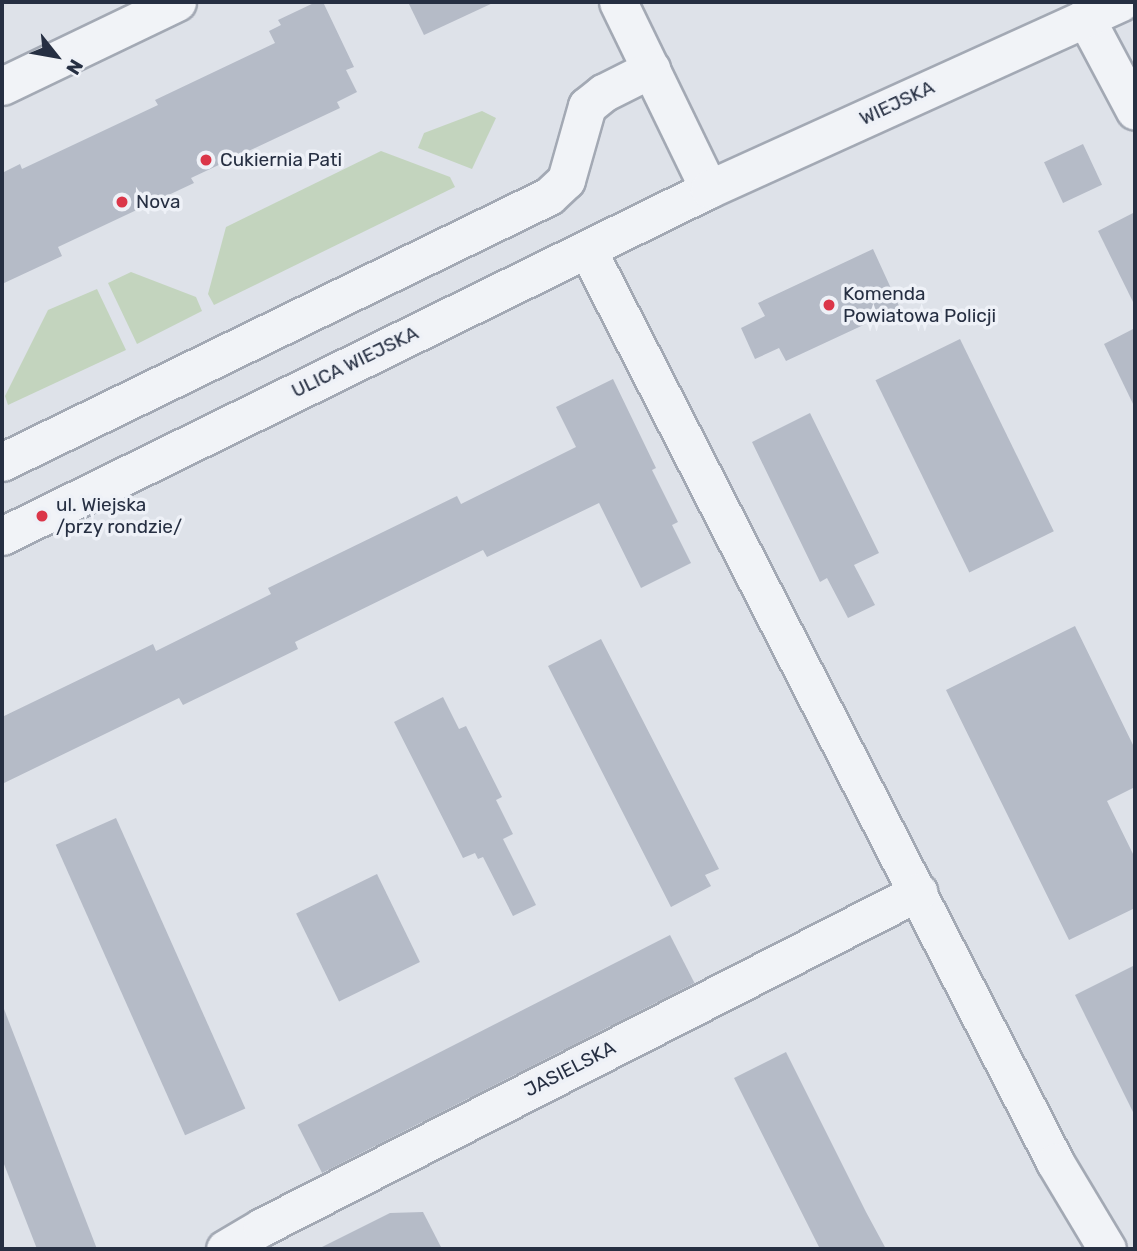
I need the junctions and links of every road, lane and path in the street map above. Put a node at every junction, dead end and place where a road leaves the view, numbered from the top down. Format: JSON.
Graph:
{"nodes":[{"id":1,"x":177,"y":2,"type":"edge"},
{"id":2,"x":618,"y":2,"type":"edge"},
{"id":3,"x":1121,"y":2,"type":"edge"},
{"id":4,"x":1085,"y":17,"type":"junction"},
{"id":5,"x":650,"y":69,"type":"junction"},
{"id":6,"x":2,"y":86,"type":"edge"},
{"id":7,"x":1135,"y":111,"type":"edge"},
{"id":8,"x":709,"y":190,"type":"junction"},
{"id":9,"x":587,"y":249,"type":"junction"},
{"id":10,"x":2,"y":462,"type":"edge"},
{"id":11,"x":2,"y":536,"type":"edge"},
{"id":12,"x":918,"y":892,"type":"junction"},
{"id":13,"x":225,"y":1249,"type":"edge"},
{"id":14,"x":1107,"y":1249,"type":"edge"}],
"edges":[{"from":1,"to":6,"type":"street"},
{"from":2,"to":5,"type":"street"},
{"from":3,"to":4,"type":"street","name":"WIEJSKA"},
{"from":4,"to":7,"type":"street"},
{"from":4,"to":8,"type":"street","name":"WIEJSKA"},
{"from":5,"to":8,"type":"street"},
{"from":5,"to":10,"type":"street"},
{"from":8,"to":9,"type":"street","name":"ULICA WIEJSKA"},
{"from":9,"to":11,"type":"street","name":"ULICA WIEJSKA"},
{"from":9,"to":12,"type":"street"},
{"from":12,"to":13,"type":"street","name":"JASIELSKA"},
{"from":12,"to":14,"type":"street"}]}
